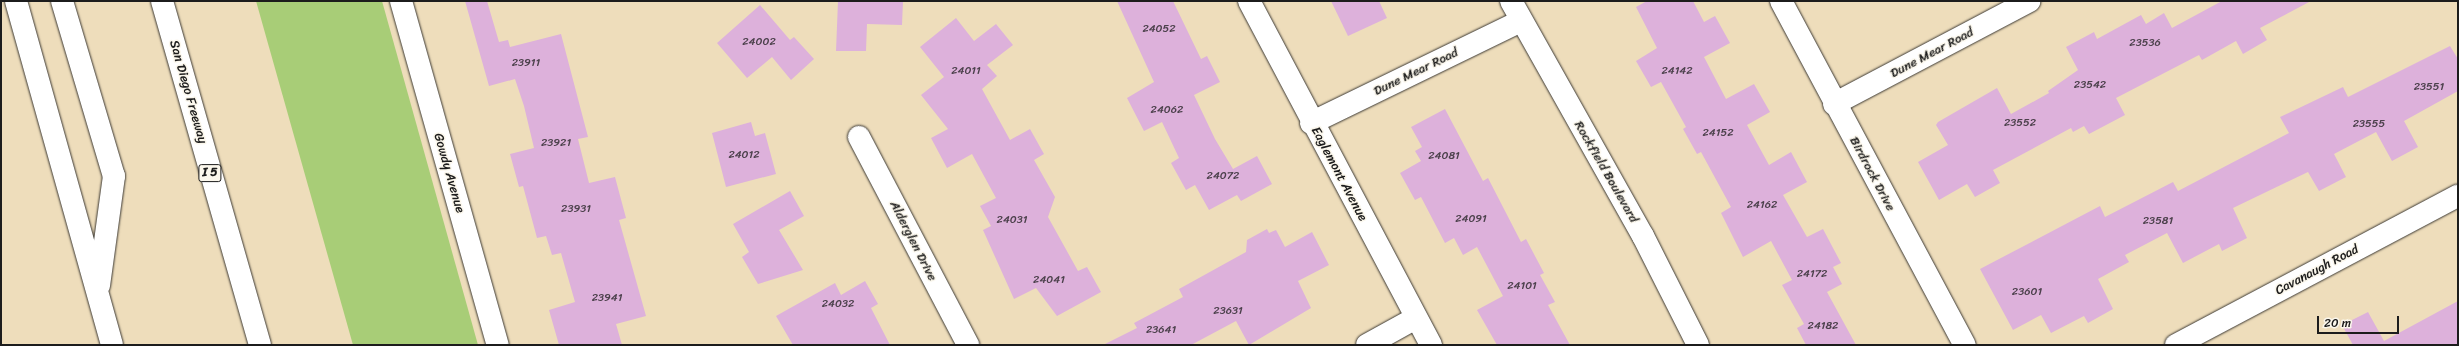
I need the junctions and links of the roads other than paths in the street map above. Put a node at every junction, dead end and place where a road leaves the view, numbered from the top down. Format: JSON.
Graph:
{"nodes":[{"id":1,"x":16,"y":1,"type":"edge"},
{"id":2,"x":62,"y":1,"type":"edge"},
{"id":3,"x":162,"y":1,"type":"edge"},
{"id":4,"x":401,"y":1,"type":"edge"},
{"id":5,"x":1249,"y":1,"type":"edge"},
{"id":6,"x":1511,"y":1,"type":"edge"},
{"id":7,"x":1781,"y":1,"type":"edge"},
{"id":8,"x":2029,"y":1,"type":"edge"},
{"id":9,"x":1521,"y":21,"type":"junction"},
{"id":10,"x":1834,"y":104,"type":"junction"},
{"id":11,"x":1311,"y":123,"type":"junction"},
{"id":12,"x":859,"y":137,"type":"dead end"},
{"id":13,"x":2458,"y":196,"type":"edge"},
{"id":14,"x":98,"y":294,"type":"junction"},
{"id":15,"x":1416,"y":318,"type":"junction"},
{"id":16,"x":112,"y":345,"type":"edge"},
{"id":17,"x":260,"y":345,"type":"edge"},
{"id":18,"x":498,"y":345,"type":"edge"},
{"id":19,"x":968,"y":345,"type":"edge"},
{"id":20,"x":1367,"y":345,"type":"edge"},
{"id":21,"x":1431,"y":345,"type":"edge"},
{"id":22,"x":1698,"y":345,"type":"edge"},
{"id":23,"x":1965,"y":345,"type":"edge"},
{"id":24,"x":2176,"y":345,"type":"edge"}],
"edges":[{"from":1,"to":14,"type":"main road"},
{"from":2,"to":14,"type":"main road"},
{"from":3,"to":17,"type":"main road","name":"San Diego Freeway","number":"I 5"},
{"from":4,"to":18,"type":"main road","name":"Gowdy Avenue"},
{"from":5,"to":11,"type":"main road","name":"Eaglemont Avenue"},
{"from":6,"to":9,"type":"main road","name":"Rockfield Boulevard"},
{"from":7,"to":10,"type":"main road","name":"Birdrock Drive"},
{"from":8,"to":10,"type":"main road","name":"Dune Mear Road"},
{"from":9,"to":11,"type":"main road","name":"Dune Mear Road"},
{"from":9,"to":22,"type":"main road","name":"Rockfield Boulevard"},
{"from":10,"to":23,"type":"main road","name":"Birdrock Drive"},
{"from":11,"to":15,"type":"main road","name":"Eaglemont Avenue"},
{"from":12,"to":19,"type":"main road","name":"Alderglen Drive"},
{"from":13,"to":24,"type":"main road","name":"Cavanaugh Road"},
{"from":14,"to":16,"type":"main road"},
{"from":15,"to":20,"type":"main road"},
{"from":15,"to":21,"type":"main road","name":"Eaglemont Avenue"}]}
